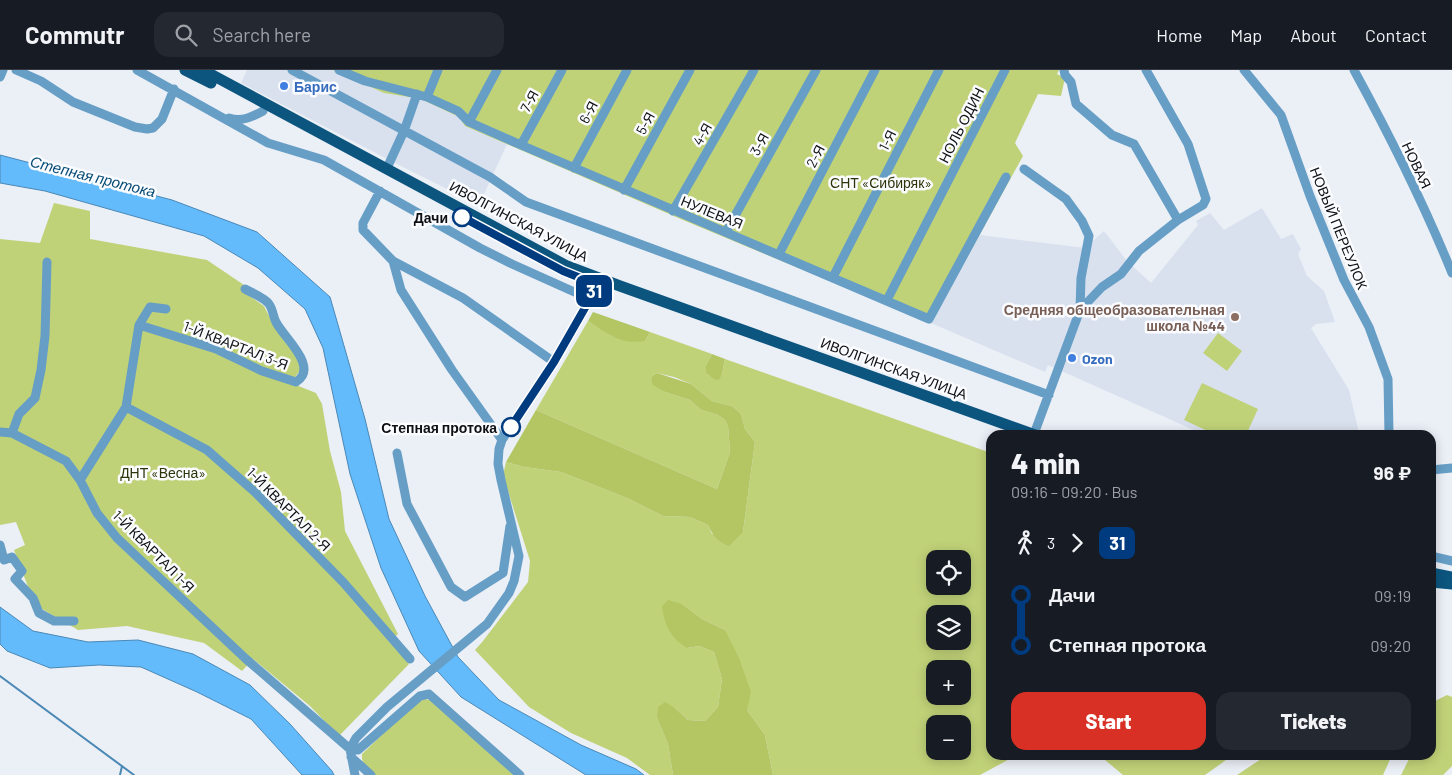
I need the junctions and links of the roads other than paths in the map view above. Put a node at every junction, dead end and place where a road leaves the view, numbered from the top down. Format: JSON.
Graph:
{"nodes":[{"id":1,"x":3,"y":70,"type":"edge"},
{"id":2,"x":16,"y":70,"type":"edge"},
{"id":3,"x":137,"y":70,"type":"edge"},
{"id":4,"x":185,"y":70,"type":"edge"},
{"id":5,"x":202,"y":70,"type":"edge"},
{"id":6,"x":292,"y":70,"type":"edge"},
{"id":7,"x":339,"y":70,"type":"edge"},
{"id":8,"x":438,"y":70,"type":"edge"},
{"id":9,"x":497,"y":70,"type":"edge"},
{"id":10,"x":562,"y":70,"type":"edge"},
{"id":11,"x":627,"y":70,"type":"edge"},
{"id":12,"x":690,"y":70,"type":"edge"},
{"id":13,"x":754,"y":70,"type":"edge"},
{"id":14,"x":816,"y":70,"type":"edge"},
{"id":15,"x":875,"y":70,"type":"edge"},
{"id":16,"x":939,"y":70,"type":"edge"},
{"id":17,"x":1005,"y":70,"type":"edge"},
{"id":18,"x":1064,"y":70,"type":"edge"},
{"id":19,"x":1146,"y":70,"type":"edge"},
{"id":20,"x":1244,"y":70,"type":"edge"},
{"id":21,"x":1354,"y":70,"type":"edge"},
{"id":22,"x":216,"y":74,"type":"edge"},
{"id":23,"x":0,"y":77,"type":"edge"},
{"id":24,"x":174,"y":89,"type":"junction"},
{"id":25,"x":418,"y":94,"type":"junction"},
{"id":26,"x":427,"y":96,"type":"junction"},
{"id":27,"x":263,"y":111,"type":"junction"},
{"id":28,"x":219,"y":115,"type":"junction"},
{"id":29,"x":469,"y":122,"type":"junction"},
{"id":30,"x":404,"y":131,"type":"junction"},
{"id":31,"x":521,"y":145,"type":"junction"},
{"id":32,"x":387,"y":168,"type":"junction"},
{"id":33,"x":574,"y":168,"type":"junction"},
{"id":34,"x":1024,"y":169,"type":"dead end"},
{"id":35,"x":1006,"y":177,"type":"dead end"},
{"id":36,"x":624,"y":190,"type":"junction"},
{"id":37,"x":380,"y":191,"type":"junction"},
{"id":38,"x":673,"y":211,"type":"junction"},
{"id":39,"x":1178,"y":220,"type":"junction"},
{"id":40,"x":726,"y":232,"type":"junction"},
{"id":41,"x":779,"y":254,"type":"junction"},
{"id":42,"x":393,"y":261,"type":"junction"},
{"id":43,"x":47,"y":262,"type":"dead end"},
{"id":44,"x":1452,"y":273,"type":"edge"},
{"id":45,"x":833,"y":277,"type":"junction"},
{"id":46,"x":598,"y":285,"type":"junction"},
{"id":47,"x":246,"y":289,"type":"dead end"},
{"id":48,"x":590,"y":299,"type":"junction"},
{"id":49,"x":887,"y":300,"type":"junction"},
{"id":50,"x":166,"y":310,"type":"dead end"},
{"id":51,"x":1080,"y":310,"type":"junction"},
{"id":52,"x":139,"y":325,"type":"junction"},
{"id":53,"x":554,"y":362,"type":"junction"},
{"id":54,"x":1049,"y":396,"type":"junction"},
{"id":55,"x":126,"y":407,"type":"junction"},
{"id":56,"x":1000,"y":430,"type":"edge"},
{"id":57,"x":1020,"y":430,"type":"edge"},
{"id":58,"x":1036,"y":430,"type":"edge"},
{"id":59,"x":1389,"y":430,"type":"edge"},
{"id":60,"x":0,"y":432,"type":"edge"},
{"id":61,"x":12,"y":433,"type":"junction"},
{"id":62,"x":502,"y":440,"type":"junction"},
{"id":63,"x":396,"y":453,"type":"dead end"},
{"id":64,"x":1452,"y":468,"type":"edge"},
{"id":65,"x":1436,"y":470,"type":"edge"},
{"id":66,"x":80,"y":480,"type":"junction"},
{"id":67,"x":511,"y":520,"type":"junction"},
{"id":68,"x":0,"y":545,"type":"edge"},
{"id":69,"x":1436,"y":557,"type":"edge"},
{"id":70,"x":1452,"y":561,"type":"edge"},
{"id":71,"x":1436,"y":574,"type":"edge"},
{"id":72,"x":1452,"y":577,"type":"edge"},
{"id":73,"x":1436,"y":582,"type":"edge"},
{"id":74,"x":1452,"y":584,"type":"edge"},
{"id":75,"x":74,"y":621,"type":"dead end"},
{"id":76,"x":410,"y":659,"type":"dead end"},
{"id":77,"x":350,"y":753,"type":"junction"},
{"id":78,"x":355,"y":775,"type":"edge"},
{"id":79,"x":371,"y":775,"type":"edge"},
{"id":80,"x":520,"y":775,"type":"edge"}],
"edges":[{"from":1,"to":23,"type":"street"},
{"from":2,"to":24,"type":"street"},
{"from":3,"to":24,"type":"street"},
{"from":4,"to":27,"type":"main road","name":"ИВОЛГИНСКАЯ УЛИЦА"},
{"from":5,"to":22,"type":"main road","name":"ИВОЛГИНСКАЯ УЛИЦА"},
{"from":6,"to":30,"type":"street"},
{"from":7,"to":25,"type":"street","name":"НУЛЕВАЯ"},
{"from":8,"to":26,"type":"street"},
{"from":9,"to":29,"type":"street"},
{"from":10,"to":31,"type":"street","name":"7-Я"},
{"from":11,"to":33,"type":"street","name":"6-Я"},
{"from":12,"to":36,"type":"street","name":"5-Я"},
{"from":13,"to":38,"type":"street","name":"4-Я"},
{"from":14,"to":40,"type":"street","name":"3-Я"},
{"from":15,"to":41,"type":"street","name":"2-Я"},
{"from":16,"to":45,"type":"street","name":"1-Я"},
{"from":17,"to":49,"type":"street","name":"НОЛЬ ОДИН"},
{"from":18,"to":39,"type":"street"},
{"from":19,"to":39,"type":"street"},
{"from":20,"to":59,"type":"street","name":"НОВЫЙ ПЕРЕУЛОК"},
{"from":21,"to":44,"type":"street","name":"НОВАЯ"},
{"from":22,"to":32,"type":"main road","name":"ИВОЛГИНСКАЯ УЛИЦА"},
{"from":24,"to":28,"type":"street"},
{"from":25,"to":26,"type":"street","name":"НУЛЕВАЯ"},
{"from":25,"to":30,"type":"street"},
{"from":26,"to":29,"type":"street","name":"НУЛЕВАЯ"},
{"from":27,"to":28,"type":"street"},
{"from":27,"to":46,"type":"main road","name":"ИВОЛГИНСКАЯ УЛИЦА"},
{"from":28,"to":37,"type":"street"},
{"from":29,"to":31,"type":"street","name":"НУЛЕВАЯ"},
{"from":30,"to":32,"type":"street"},
{"from":30,"to":54,"type":"street"},
{"from":31,"to":33,"type":"street","name":"НУЛЕВАЯ"},
{"from":32,"to":57,"type":"main road","name":"ИВОЛГИНСКАЯ УЛИЦА"},
{"from":33,"to":36,"type":"street","name":"НУЛЕВАЯ"},
{"from":34,"to":51,"type":"street"},
{"from":35,"to":49,"type":"street","name":"НУЛЕВАЯ"},
{"from":36,"to":38,"type":"street","name":"НУЛЕВАЯ"},
{"from":37,"to":42,"type":"street"},
{"from":37,"to":48,"type":"street"},
{"from":38,"to":40,"type":"street","name":"НУЛЕВАЯ"},
{"from":39,"to":51,"type":"street"},
{"from":40,"to":41,"type":"street","name":"НУЛЕВАЯ"},
{"from":41,"to":45,"type":"street","name":"НУЛЕВАЯ"},
{"from":42,"to":53,"type":"street"},
{"from":42,"to":62,"type":"street"},
{"from":43,"to":61,"type":"street"},
{"from":45,"to":49,"type":"street","name":"НУЛЕВАЯ"},
{"from":46,"to":48,"type":"street"},
{"from":46,"to":56,"type":"main road","name":"ИВОЛГИНСКАЯ УЛИЦА"},
{"from":47,"to":52,"type":"street","name":"1-Й КВАРТАЛ 3-Я"},
{"from":48,"to":53,"type":"street"},
{"from":50,"to":52,"type":"street"},
{"from":51,"to":54,"type":"street"},
{"from":52,"to":55,"type":"street"},
{"from":53,"to":62,"type":"street"},
{"from":54,"to":58,"type":"street"},
{"from":55,"to":66,"type":"street"},
{"from":55,"to":76,"type":"street","name":"1-Й КВАРТАЛ 2-Я"},
{"from":60,"to":61,"type":"street"},
{"from":61,"to":66,"type":"street","name":"1-Й КВАРТАЛ 1-Я"},
{"from":62,"to":67,"type":"street"},
{"from":63,"to":67,"type":"street"},
{"from":64,"to":65,"type":"street"},
{"from":66,"to":77,"type":"street","name":"1-Й КВАРТАЛ 1-Я"},
{"from":67,"to":77,"type":"street"},
{"from":68,"to":75,"type":"street"},
{"from":69,"to":70,"type":"street"},
{"from":71,"to":72,"type":"main road"},
{"from":73,"to":74,"type":"main road"},
{"from":77,"to":78,"type":"street"},
{"from":77,"to":79,"type":"street","name":"1-Й КВАРТАЛ 1-Я"},
{"from":77,"to":80,"type":"street"}]}
